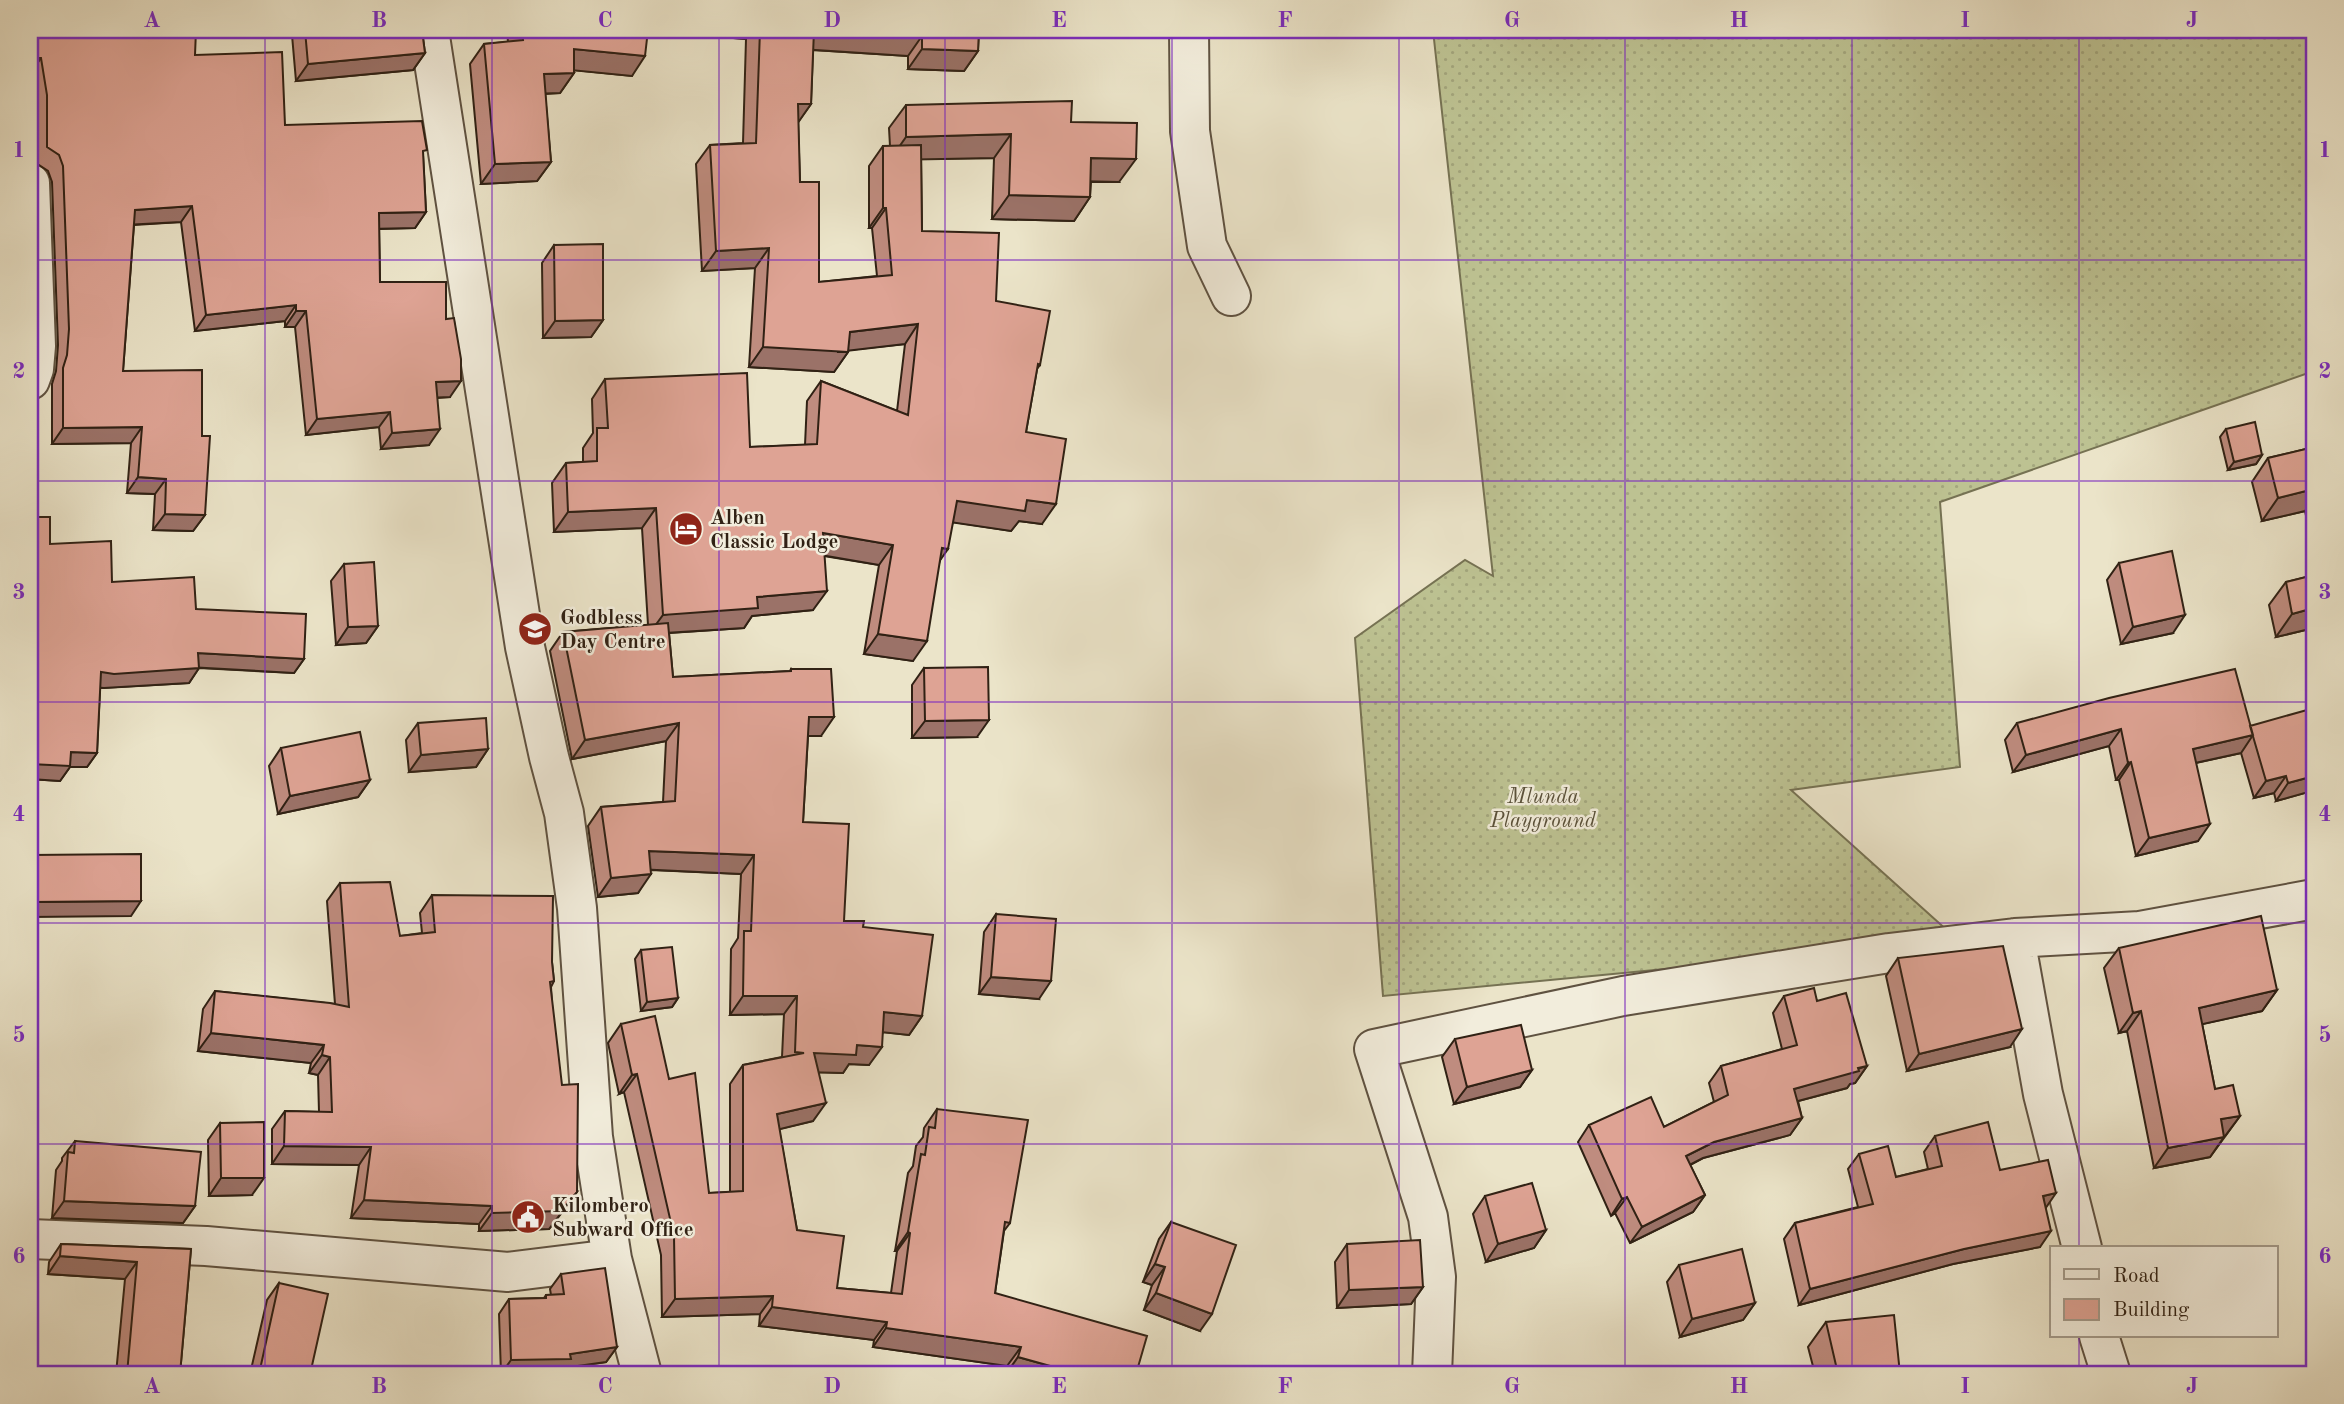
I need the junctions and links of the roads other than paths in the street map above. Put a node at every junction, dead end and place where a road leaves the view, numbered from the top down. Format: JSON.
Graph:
{"nodes":[{"id":1,"x":429,"y":30,"type":"edge"},
{"id":2,"x":1189,"y":30,"type":"edge"},
{"id":3,"x":30,"y":183,"type":"edge"},
{"id":4,"x":1231,"y":296,"type":"dead end"},
{"id":5,"x":30,"y":380,"type":"edge"},
{"id":6,"x":2314,"y":899,"type":"edge"},
{"id":7,"x":2015,"y":938,"type":"junction"},
{"id":8,"x":30,"y":1238,"type":"edge"},
{"id":9,"x":2081,"y":1246,"type":"edge"},
{"id":10,"x":612,"y":1259,"type":"junction"},
{"id":11,"x":2100,"y":1338,"type":"edge"},
{"id":12,"x":642,"y":1374,"type":"edge"},
{"id":13,"x":1433,"y":1374,"type":"edge"},
{"id":14,"x":2111,"y":1374,"type":"edge"}],
"edges":[{"from":1,"to":10,"type":"street"},
{"from":2,"to":4,"type":"street"},
{"from":3,"to":5,"type":"street"},
{"from":6,"to":7,"type":"street"},
{"from":7,"to":9,"type":"street"},
{"from":7,"to":13,"type":"street"},
{"from":8,"to":10,"type":"street"},
{"from":10,"to":12,"type":"street"},
{"from":11,"to":14,"type":"street"}]}
